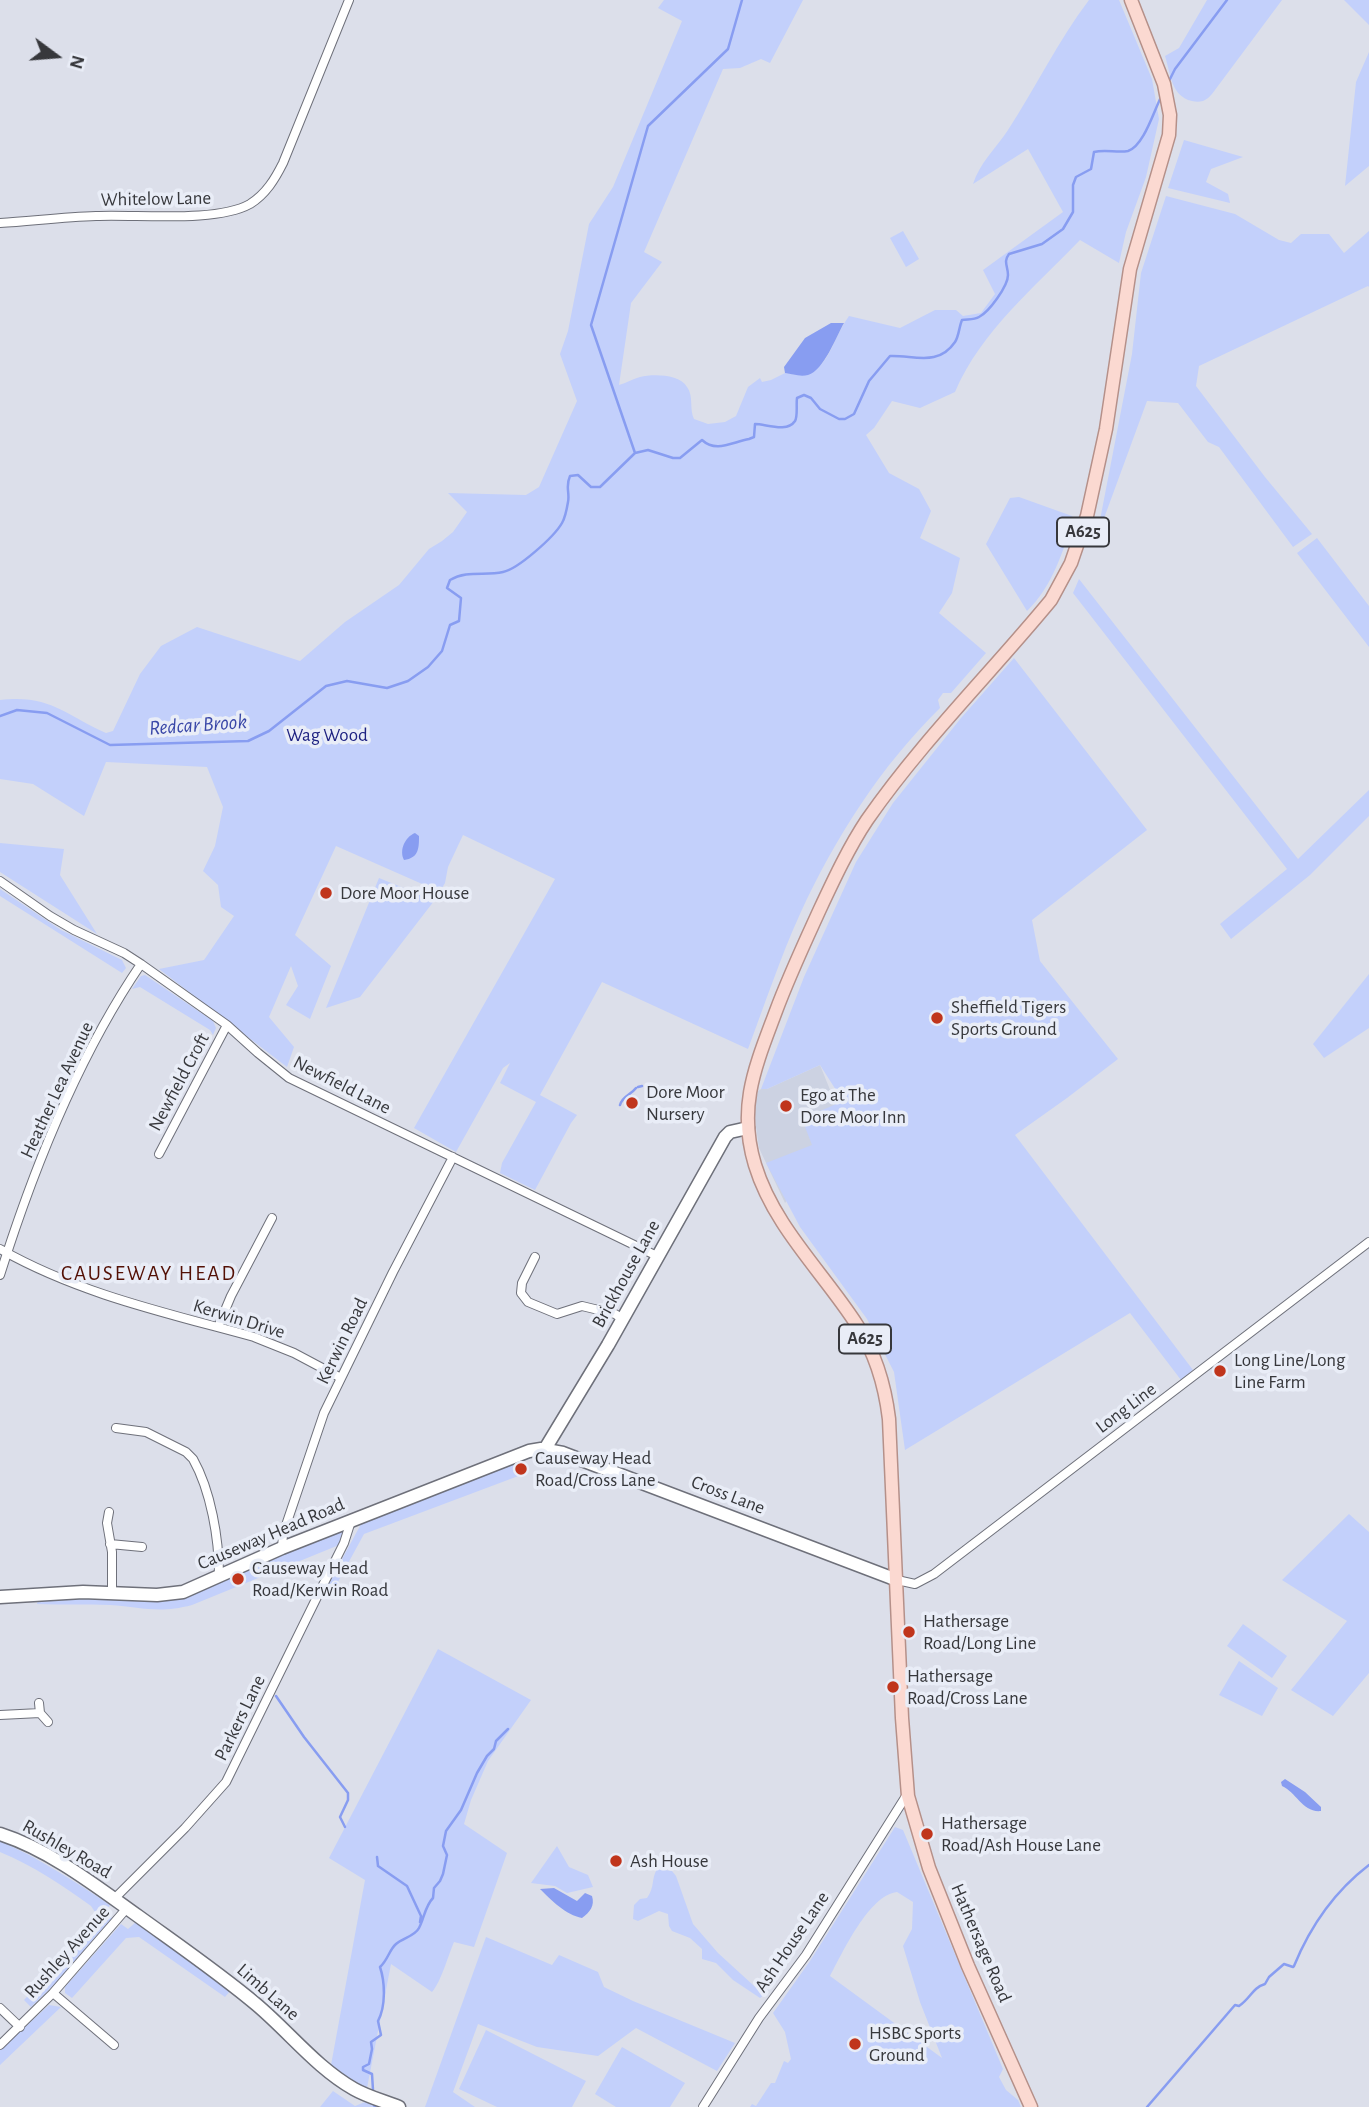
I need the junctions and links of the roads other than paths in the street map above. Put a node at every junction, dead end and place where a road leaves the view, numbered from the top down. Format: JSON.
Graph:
{"nodes":[{"id":1,"x":349,"y":0,"type":"edge"},
{"id":2,"x":1131,"y":0,"type":"edge"},
{"id":3,"x":0,"y":223,"type":"edge"},
{"id":4,"x":0,"y":881,"type":"edge"},
{"id":5,"x":141,"y":964,"type":"junction"},
{"id":6,"x":227,"y":1025,"type":"junction"},
{"id":7,"x":748,"y":1128,"type":"junction"},
{"id":8,"x":159,"y":1154,"type":"dead end"},
{"id":9,"x":453,"y":1157,"type":"junction"},
{"id":10,"x":272,"y":1218,"type":"dead end"},
{"id":11,"x":1369,"y":1242,"type":"edge"},
{"id":12,"x":3,"y":1251,"type":"edge"},
{"id":13,"x":657,"y":1256,"type":"junction"},
{"id":14,"x":535,"y":1257,"type":"dead end"},
{"id":15,"x":0,"y":1275,"type":"edge"},
{"id":16,"x":623,"y":1319,"type":"junction"},
{"id":17,"x":219,"y":1327,"type":"junction"},
{"id":18,"x":341,"y":1378,"type":"junction"},
{"id":19,"x":116,"y":1427,"type":"dead end"},
{"id":20,"x":545,"y":1449,"type":"junction"},
{"id":21,"x":109,"y":1512,"type":"dead end"},
{"id":22,"x":351,"y":1521,"type":"junction"},
{"id":23,"x":110,"y":1544,"type":"junction"},
{"id":24,"x":142,"y":1547,"type":"dead end"},
{"id":25,"x":282,"y":1548,"type":"junction"},
{"id":26,"x":219,"y":1575,"type":"junction"},
{"id":27,"x":897,"y":1580,"type":"junction"},
{"id":28,"x":112,"y":1593,"type":"junction"},
{"id":29,"x":0,"y":1597,"type":"edge"},
{"id":30,"x":0,"y":1715,"type":"edge"},
{"id":31,"x":48,"y":1722,"type":"dead end"},
{"id":32,"x":908,"y":1793,"type":"junction"},
{"id":33,"x":0,"y":1835,"type":"edge"},
{"id":34,"x":114,"y":1899,"type":"junction"},
{"id":35,"x":127,"y":1909,"type":"junction"},
{"id":36,"x":53,"y":1993,"type":"junction"},
{"id":37,"x":0,"y":2008,"type":"edge"},
{"id":38,"x":20,"y":2026,"type":"junction"},
{"id":39,"x":0,"y":2045,"type":"edge"},
{"id":40,"x":114,"y":2045,"type":"dead end"},
{"id":41,"x":399,"y":2107,"type":"edge"},
{"id":42,"x":703,"y":2107,"type":"edge"},
{"id":43,"x":1031,"y":2107,"type":"edge"}],
"edges":[{"from":1,"to":3,"type":"street","name":"Whitelow Lane"},
{"from":2,"to":7,"type":"main road","number":"A625"},
{"from":4,"to":5,"type":"street","name":"Newfield Lane"},
{"from":5,"to":6,"type":"street","name":"Newfield Lane"},
{"from":5,"to":12,"type":"street","name":"Heather Lea Avenue"},
{"from":6,"to":8,"type":"street","name":"Newfield Croft"},
{"from":6,"to":9,"type":"street","name":"Newfield Lane"},
{"from":7,"to":13,"type":"street","name":"Brickhouse Lane"},
{"from":7,"to":27,"type":"main road","number":"A625"},
{"from":9,"to":13,"type":"street","name":"Newfield Lane"},
{"from":9,"to":18,"type":"street","name":"Kerwin Road"},
{"from":10,"to":17,"type":"street"},
{"from":11,"to":27,"type":"street","name":"Long Line"},
{"from":12,"to":15,"type":"street","name":"Heather Lea Avenue"},
{"from":12,"to":17,"type":"street","name":"Kerwin Drive"},
{"from":13,"to":16,"type":"street","name":"Brickhouse Lane"},
{"from":14,"to":16,"type":"street"},
{"from":16,"to":20,"type":"street","name":"Brickhouse Lane"},
{"from":17,"to":18,"type":"street","name":"Kerwin Drive"},
{"from":18,"to":25,"type":"street","name":"Kerwin Road"},
{"from":19,"to":26,"type":"street"},
{"from":20,"to":22,"type":"street","name":"Causeway Head Road"},
{"from":20,"to":27,"type":"street","name":"Cross Lane"},
{"from":21,"to":23,"type":"street"},
{"from":22,"to":25,"type":"street","name":"Causeway Head Road"},
{"from":22,"to":34,"type":"street","name":"Parkers Lane"},
{"from":23,"to":24,"type":"street"},
{"from":23,"to":28,"type":"street"},
{"from":25,"to":26,"type":"street","name":"Causeway Head Road"},
{"from":26,"to":28,"type":"street","name":"Causeway Head Road"},
{"from":27,"to":32,"type":"main road","name":"Hathersage Road","number":"A625"},
{"from":28,"to":29,"type":"street","name":"Causeway Head Road"},
{"from":30,"to":31,"type":"street"},
{"from":32,"to":42,"type":"street","name":"Ash House Lane"},
{"from":32,"to":43,"type":"main road","name":"Hathersage Road","number":"A625"},
{"from":33,"to":34,"type":"street","name":"Rushley Road"},
{"from":34,"to":35,"type":"street","name":"Limb Lane"},
{"from":35,"to":36,"type":"street","name":"Rushley Avenue"},
{"from":35,"to":41,"type":"street","name":"Limb Lane"},
{"from":36,"to":38,"type":"street","name":"Rushley Avenue"},
{"from":36,"to":40,"type":"street"},
{"from":37,"to":38,"type":"street"},
{"from":38,"to":39,"type":"street","name":"Rushley Avenue"}]}
